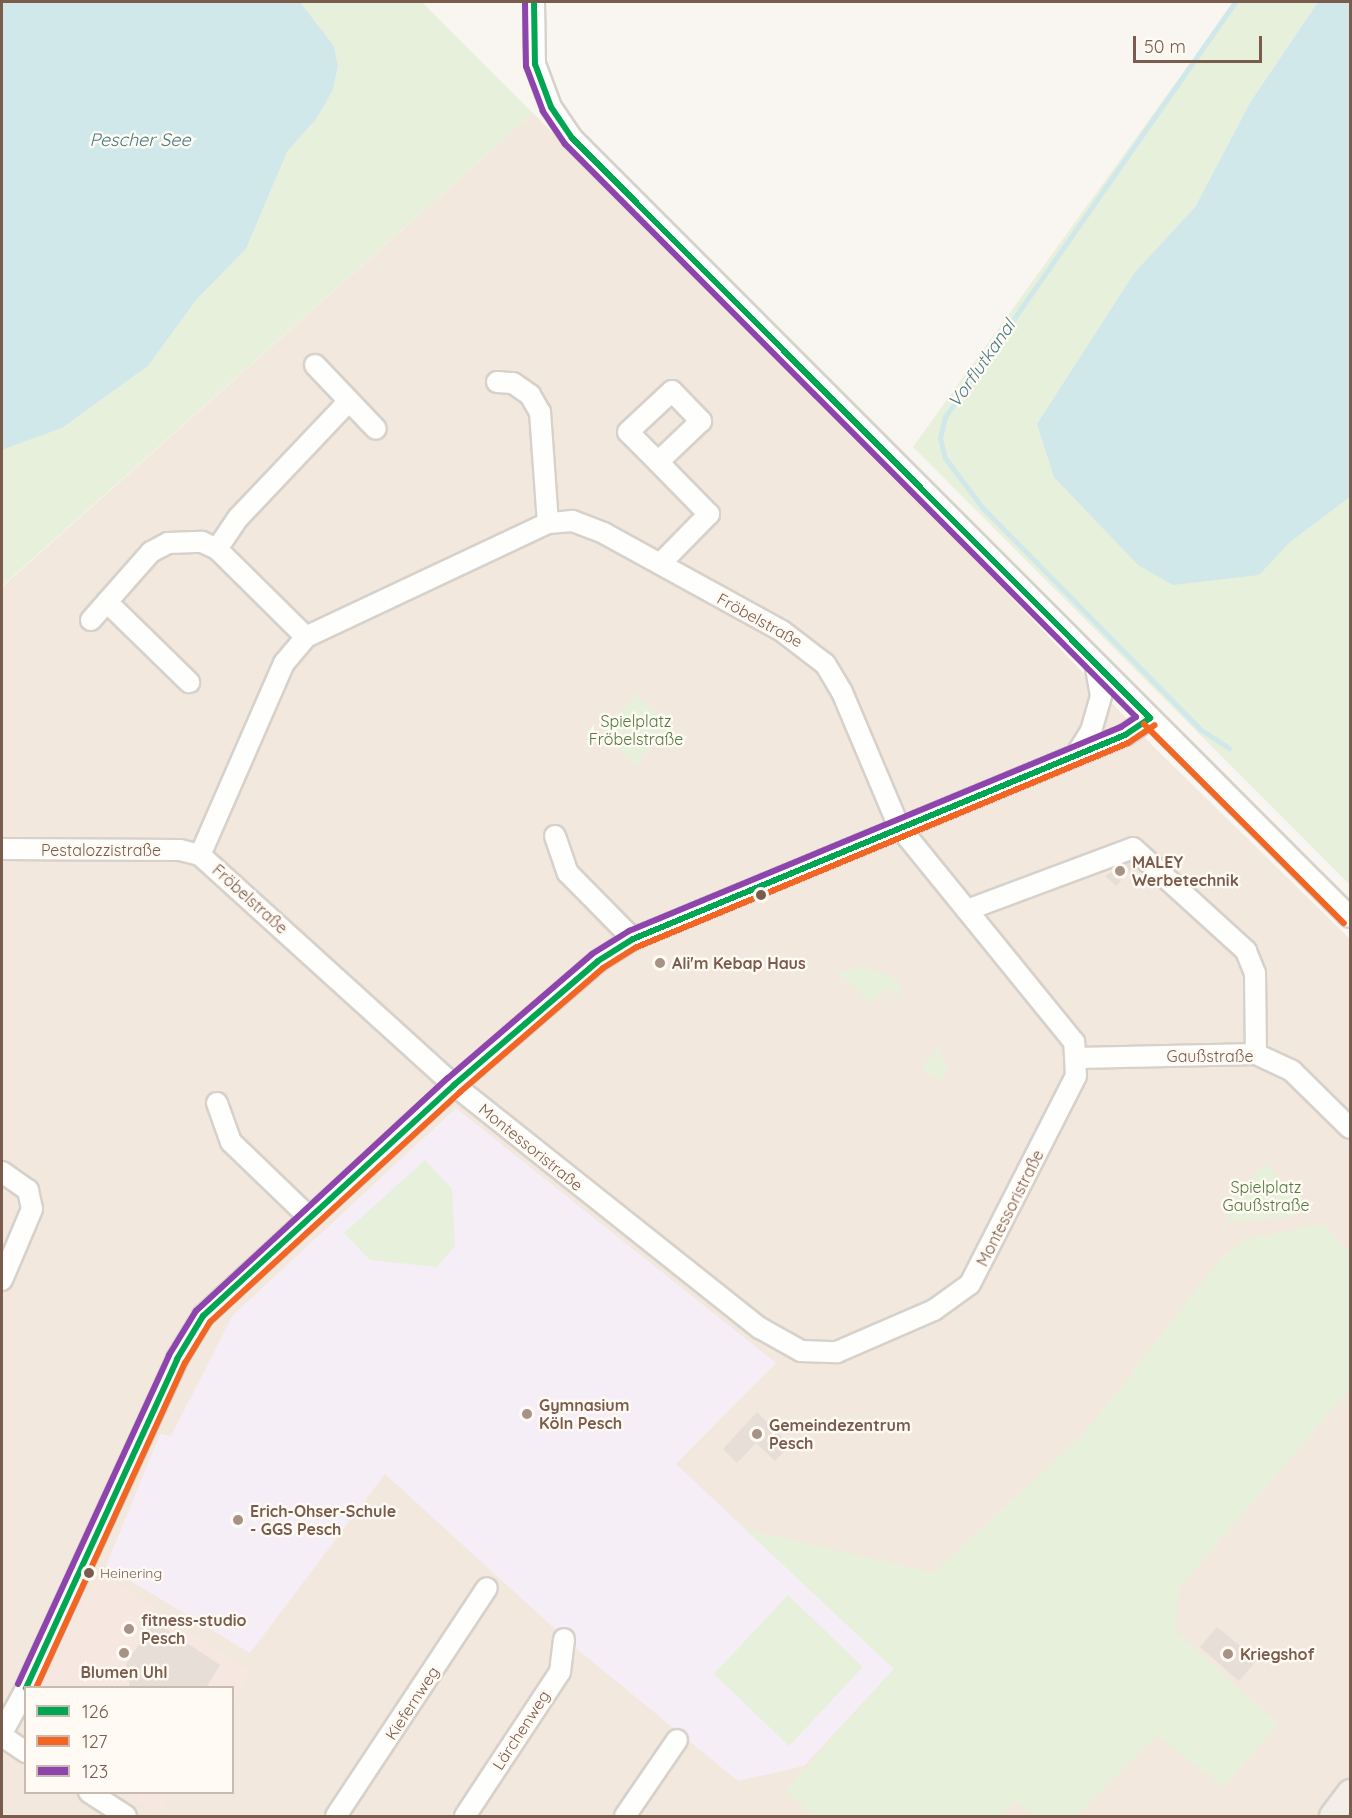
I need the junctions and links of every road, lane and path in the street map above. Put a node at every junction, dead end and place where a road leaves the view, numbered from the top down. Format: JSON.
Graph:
{"nodes":[{"id":1,"x":534,"y":2,"type":"edge"},
{"id":2,"x":315,"y":365,"type":"dead end"},
{"id":3,"x":497,"y":382,"type":"dead end"},
{"id":4,"x":349,"y":401,"type":"junction"},
{"id":5,"x":376,"y":429,"type":"dead end"},
{"id":6,"x":658,"y":462,"type":"dead end"},
{"id":7,"x":548,"y":523,"type":"junction"},
{"id":8,"x":217,"y":549,"type":"junction"},
{"id":9,"x":660,"y":564,"type":"junction"},
{"id":10,"x":107,"y":602,"type":"junction"},
{"id":11,"x":91,"y":620,"type":"dead end"},
{"id":12,"x":306,"y":637,"type":"junction"},
{"id":13,"x":1095,"y":663,"type":"junction"},
{"id":14,"x":189,"y":682,"type":"dead end"},
{"id":15,"x":1150,"y":718,"type":"junction"},
{"id":16,"x":1076,"y":755,"type":"junction"},
{"id":17,"x":899,"y":827,"type":"junction"},
{"id":18,"x":555,"y":836,"type":"dead end"},
{"id":19,"x":2,"y":849,"type":"edge"},
{"id":20,"x":200,"y":855,"type":"junction"},
{"id":21,"x":968,"y":910,"type":"junction"},
{"id":22,"x":1350,"y":917,"type":"edge"},
{"id":23,"x":633,"y":939,"type":"junction"},
{"id":24,"x":1256,"y":1054,"type":"junction"},
{"id":25,"x":1078,"y":1058,"type":"junction"},
{"id":26,"x":454,"y":1085,"type":"junction"},
{"id":27,"x":217,"y":1103,"type":"dead end"},
{"id":28,"x":1350,"y":1128,"type":"edge"},
{"id":29,"x":2,"y":1172,"type":"edge"},
{"id":30,"x":308,"y":1216,"type":"junction"},
{"id":31,"x":2,"y":1280,"type":"edge"},
{"id":32,"x":487,"y":1588,"type":"dead end"},
{"id":33,"x":564,"y":1639,"type":"dead end"},
{"id":34,"x":27,"y":1686,"type":"edge"},
{"id":35,"x":24,"y":1692,"type":"edge"},
{"id":36,"x":2,"y":1735,"type":"edge"},
{"id":37,"x":677,"y":1740,"type":"dead end"},
{"id":38,"x":24,"y":1751,"type":"edge"},
{"id":39,"x":1350,"y":1792,"type":"edge"},
{"id":40,"x":92,"y":1794,"type":"edge"},
{"id":41,"x":126,"y":1816,"type":"edge"},
{"id":42,"x":336,"y":1816,"type":"edge"},
{"id":43,"x":465,"y":1816,"type":"edge"},
{"id":44,"x":626,"y":1816,"type":"edge"},
{"id":45,"x":1332,"y":1816,"type":"edge"}],
"edges":[{"from":1,"to":13,"type":"street"},
{"from":2,"to":4,"type":"street"},
{"from":3,"to":7,"type":"street"},
{"from":4,"to":5,"type":"street"},
{"from":4,"to":8,"type":"street"},
{"from":6,"to":9,"type":"street"},
{"from":7,"to":9,"type":"street","name":"Fröbelstraße"},
{"from":7,"to":12,"type":"street","name":"Fröbelstraße"},
{"from":8,"to":10,"type":"street"},
{"from":8,"to":12,"type":"street"},
{"from":9,"to":17,"type":"street","name":"Fröbelstraße"},
{"from":10,"to":11,"type":"street"},
{"from":10,"to":14,"type":"street"},
{"from":12,"to":20,"type":"street","name":"Fröbelstraße"},
{"from":13,"to":15,"type":"street"},
{"from":13,"to":16,"type":"street"},
{"from":15,"to":16,"type":"street"},
{"from":15,"to":22,"type":"street"},
{"from":16,"to":17,"type":"street"},
{"from":17,"to":21,"type":"street"},
{"from":17,"to":23,"type":"street"},
{"from":18,"to":23,"type":"street"},
{"from":19,"to":20,"type":"street","name":"Pestalozzistraße"},
{"from":20,"to":26,"type":"street","name":"Fröbelstraße"},
{"from":21,"to":24,"type":"street"},
{"from":21,"to":25,"type":"street"},
{"from":23,"to":26,"type":"street"},
{"from":24,"to":25,"type":"street","name":"Gaußstraße"},
{"from":24,"to":28,"type":"street","name":"Gaußstraße"},
{"from":25,"to":26,"type":"street","name":"Montessoristraße"},
{"from":26,"to":30,"type":"street"},
{"from":27,"to":30,"type":"street"},
{"from":29,"to":31,"type":"street"},
{"from":30,"to":34,"type":"street"},
{"from":32,"to":42,"type":"street","name":"Kiefernweg"},
{"from":33,"to":43,"type":"street","name":"Lärchenweg"},
{"from":35,"to":36,"type":"street"},
{"from":36,"to":38,"type":"street"},
{"from":37,"to":44,"type":"street"},
{"from":39,"to":45,"type":"main road"},
{"from":40,"to":41,"type":"street"}]}
